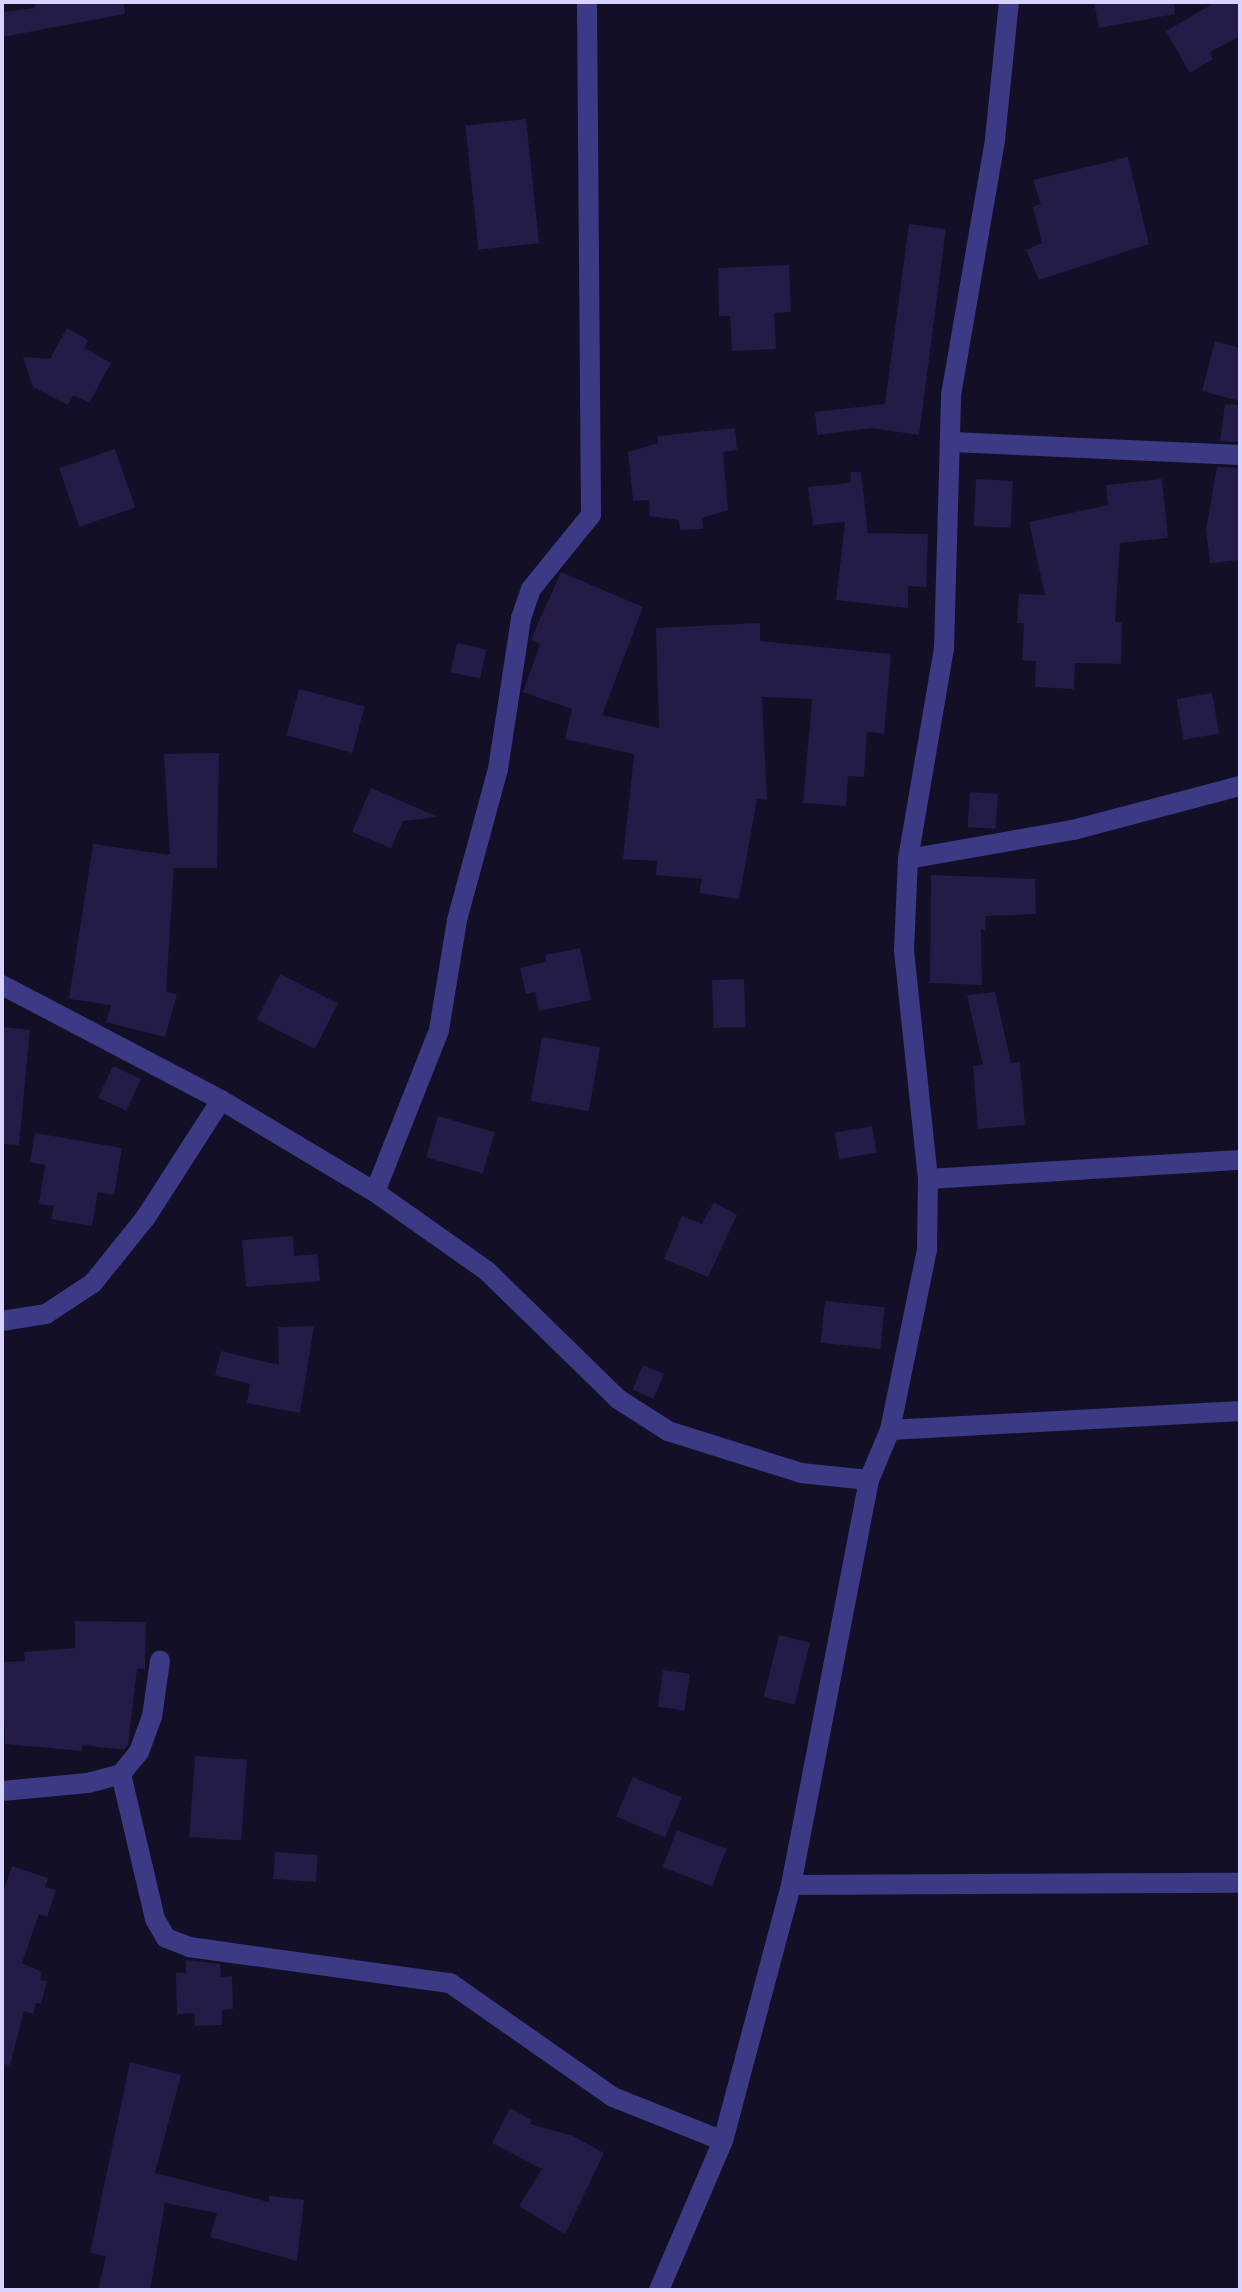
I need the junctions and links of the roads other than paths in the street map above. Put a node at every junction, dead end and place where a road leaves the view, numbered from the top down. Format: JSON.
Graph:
{"nodes":[{"id":1,"x":587,"y":2,"type":"edge"},
{"id":2,"x":1009,"y":2,"type":"edge"},
{"id":3,"x":952,"y":442,"type":"junction"},
{"id":4,"x":1240,"y":455,"type":"edge"},
{"id":5,"x":1240,"y":786,"type":"edge"},
{"id":6,"x":908,"y":859,"type":"junction"},
{"id":7,"x":2,"y":985,"type":"edge"},
{"id":8,"x":221,"y":1100,"type":"junction"},
{"id":9,"x":1240,"y":1160,"type":"edge"},
{"id":10,"x":928,"y":1179,"type":"junction"},
{"id":11,"x":375,"y":1192,"type":"junction"},
{"id":12,"x":2,"y":1321,"type":"edge"},
{"id":13,"x":1240,"y":1411,"type":"edge"},
{"id":14,"x":890,"y":1430,"type":"junction"},
{"id":15,"x":869,"y":1480,"type":"junction"},
{"id":16,"x":160,"y":1661,"type":"dead end"},
{"id":17,"x":121,"y":1774,"type":"junction"},
{"id":18,"x":2,"y":1791,"type":"edge"},
{"id":19,"x":1240,"y":1883,"type":"edge"},
{"id":20,"x":791,"y":1885,"type":"junction"},
{"id":21,"x":723,"y":2141,"type":"junction"},
{"id":22,"x":659,"y":2290,"type":"edge"}],
"edges":[{"from":1,"to":11,"type":"street"},
{"from":2,"to":3,"type":"street"},
{"from":3,"to":4,"type":"street"},
{"from":3,"to":6,"type":"street"},
{"from":5,"to":6,"type":"street"},
{"from":6,"to":10,"type":"street"},
{"from":7,"to":8,"type":"street"},
{"from":8,"to":11,"type":"street"},
{"from":8,"to":12,"type":"street"},
{"from":9,"to":10,"type":"street"},
{"from":10,"to":14,"type":"street"},
{"from":11,"to":15,"type":"street"},
{"from":13,"to":14,"type":"street"},
{"from":14,"to":15,"type":"street"},
{"from":15,"to":20,"type":"street"},
{"from":16,"to":17,"type":"street"},
{"from":17,"to":18,"type":"street"},
{"from":17,"to":21,"type":"street"},
{"from":19,"to":20,"type":"street"},
{"from":20,"to":21,"type":"street"},
{"from":21,"to":22,"type":"street"}]}
